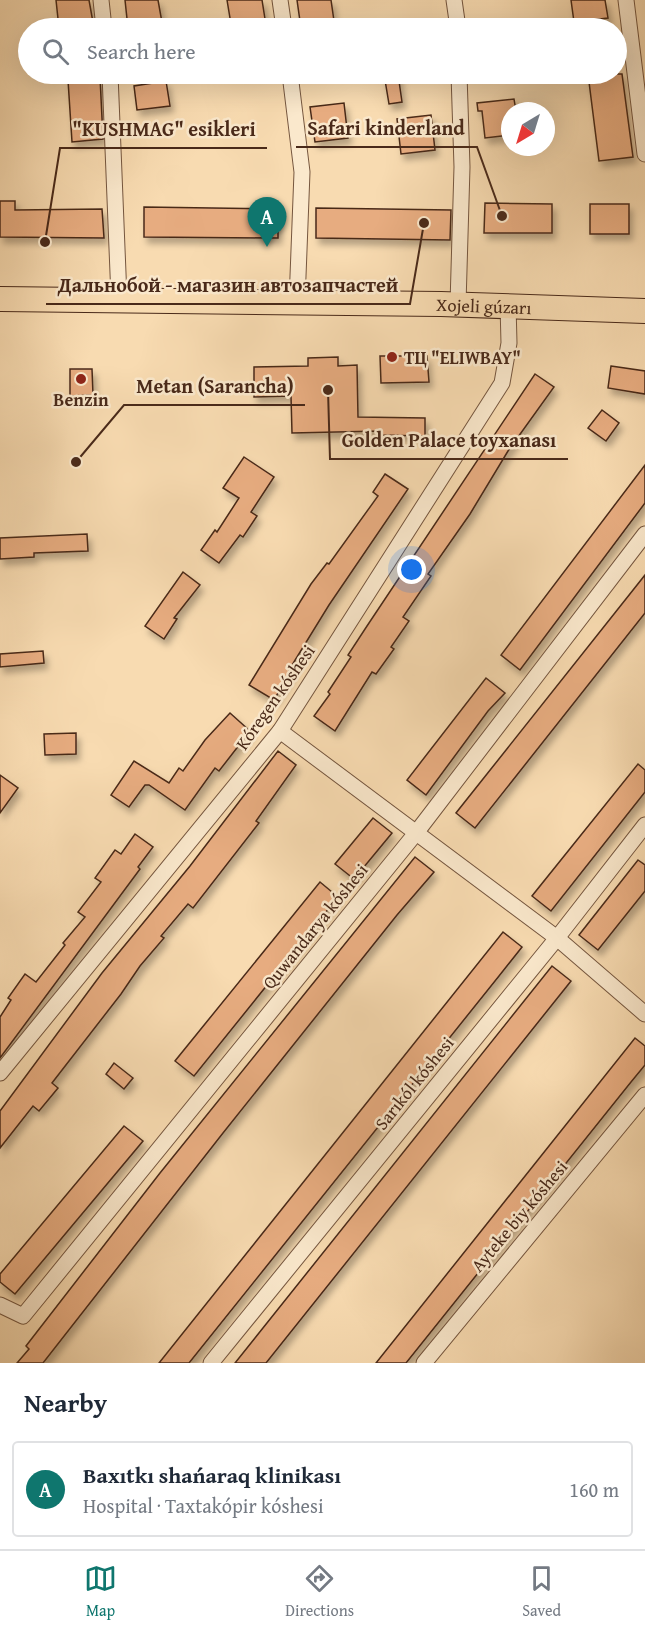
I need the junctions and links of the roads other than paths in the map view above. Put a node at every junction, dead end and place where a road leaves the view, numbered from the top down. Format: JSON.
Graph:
{"nodes":[{"id":1,"x":101,"y":0,"type":"edge"},
{"id":2,"x":280,"y":0,"type":"edge"},
{"id":3,"x":454,"y":0,"type":"edge"},
{"id":4,"x":626,"y":0,"type":"edge"},
{"id":5,"x":103,"y":18,"type":"edge"},
{"id":6,"x":283,"y":18,"type":"edge"},
{"id":7,"x":457,"y":18,"type":"edge"},
{"id":8,"x":110,"y":84,"type":"edge"},
{"id":9,"x":291,"y":84,"type":"edge"},
{"id":10,"x":459,"y":84,"type":"edge"},
{"id":11,"x":645,"y":154,"type":"edge"},
{"id":12,"x":119,"y":298,"type":"junction"},
{"id":13,"x":0,"y":299,"type":"edge"},
{"id":14,"x":297,"y":302,"type":"junction"},
{"id":15,"x":458,"y":304,"type":"junction"},
{"id":16,"x":508,"y":305,"type":"junction"},
{"id":17,"x":645,"y":306,"type":"edge"},
{"id":18,"x":645,"y":534,"type":"edge"},
{"id":19,"x":280,"y":731,"type":"junction"},
{"id":20,"x":645,"y":825,"type":"edge"},
{"id":21,"x":416,"y":833,"type":"junction"},
{"id":22,"x":557,"y":938,"type":"junction"},
{"id":23,"x":645,"y":1014,"type":"edge"},
{"id":24,"x":0,"y":1073,"type":"edge"},
{"id":25,"x":645,"y":1095,"type":"edge"},
{"id":26,"x":0,"y":1305,"type":"edge"},
{"id":27,"x":211,"y":1363,"type":"edge"},
{"id":28,"x":424,"y":1363,"type":"edge"}],
"edges":[{"from":1,"to":5,"type":"street"},
{"from":2,"to":6,"type":"street"},
{"from":3,"to":7,"type":"street"},
{"from":4,"to":11,"type":"street"},
{"from":8,"to":12,"type":"street"},
{"from":9,"to":14,"type":"street"},
{"from":10,"to":15,"type":"street"},
{"from":12,"to":13,"type":"main road","name":"Xojeli gúzarı"},
{"from":12,"to":14,"type":"main road","name":"Xojeli gúzarı"},
{"from":14,"to":15,"type":"main road","name":"Xojeli gúzarı"},
{"from":15,"to":16,"type":"main road","name":"Xojeli gúzarı"},
{"from":16,"to":17,"type":"main road","name":"Xojeli gúzarı"},
{"from":16,"to":19,"type":"street","name":"Kóregen kóshesi"},
{"from":18,"to":21,"type":"street","name":"Quwandarya kóshesi"},
{"from":19,"to":21,"type":"street"},
{"from":19,"to":24,"type":"street","name":"Kóregen kóshesi"},
{"from":20,"to":22,"type":"street","name":"Sarıkól kóshesi"},
{"from":21,"to":22,"type":"street"},
{"from":21,"to":26,"type":"street","name":"Quwandarya kóshesi"},
{"from":22,"to":23,"type":"street"},
{"from":22,"to":27,"type":"street","name":"Sarıkól kóshesi"},
{"from":25,"to":28,"type":"street","name":"Ayteke biy kóshesi"}]}
